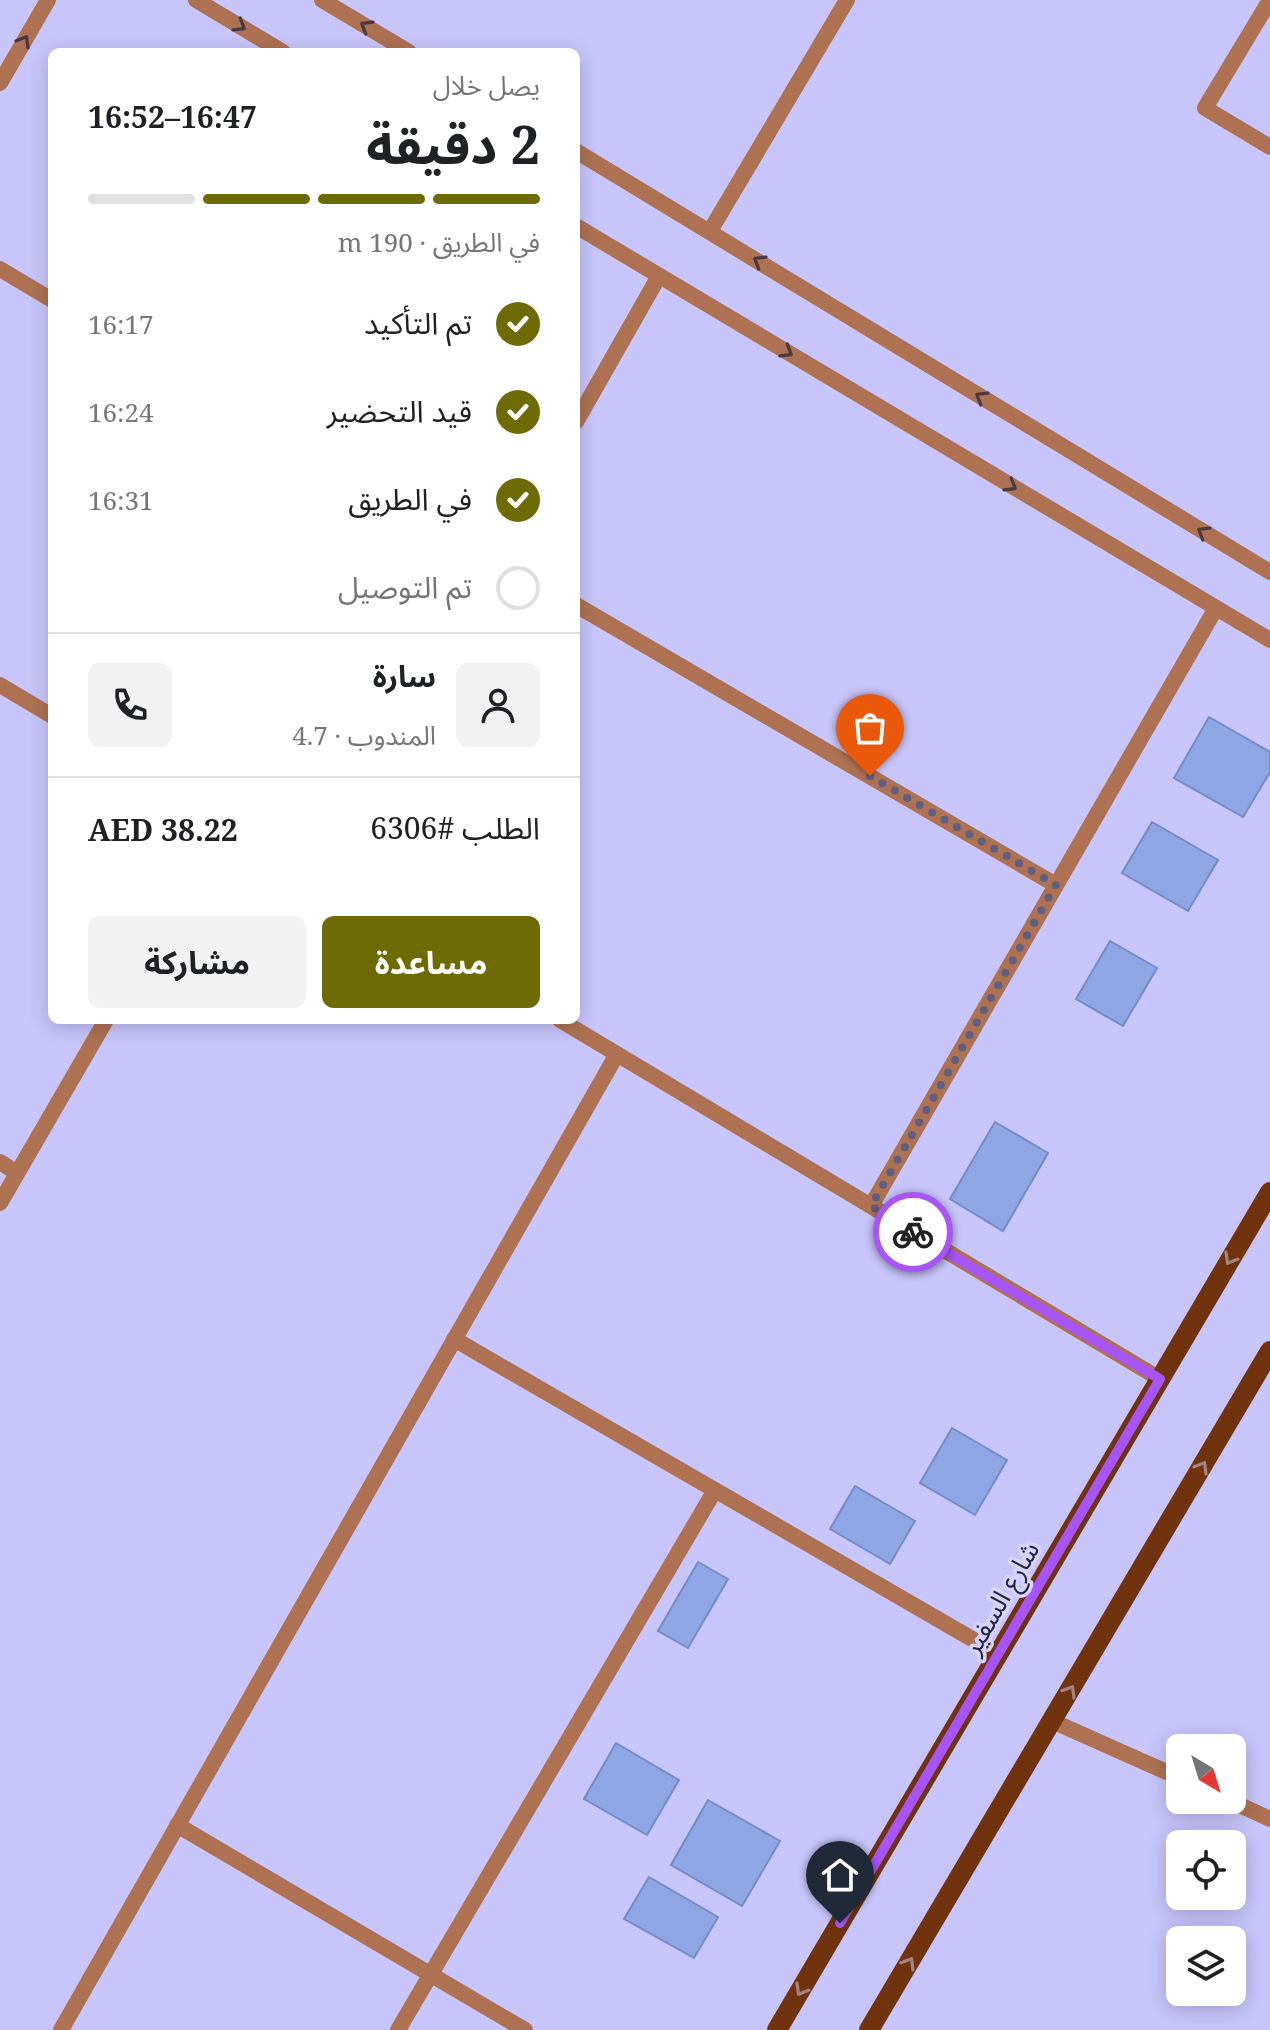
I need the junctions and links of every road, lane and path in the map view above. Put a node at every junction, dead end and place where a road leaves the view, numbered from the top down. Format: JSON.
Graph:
{"nodes":[{"id":1,"x":48,"y":0,"type":"edge"},
{"id":2,"x":196,"y":0,"type":"edge"},
{"id":3,"x":322,"y":0,"type":"edge"},
{"id":4,"x":847,"y":0,"type":"edge"},
{"id":5,"x":1270,"y":0,"type":"edge"},
{"id":6,"x":276,"y":48,"type":"edge"},
{"id":7,"x":402,"y":48,"type":"edge"},
{"id":8,"x":0,"y":83,"type":"edge"},
{"id":9,"x":1270,"y":147,"type":"edge"},
{"id":10,"x":580,"y":153,"type":"edge"},
{"id":11,"x":580,"y":228,"type":"edge"},
{"id":12,"x":710,"y":231,"type":"junction"},
{"id":13,"x":0,"y":269,"type":"edge"},
{"id":14,"x":659,"y":276,"type":"junction"},
{"id":15,"x":48,"y":298,"type":"edge"},
{"id":16,"x":580,"y":415,"type":"edge"},
{"id":17,"x":1270,"y":572,"type":"edge"},
{"id":18,"x":580,"y":607,"type":"edge"},
{"id":19,"x":1216,"y":608,"type":"junction"},
{"id":20,"x":1270,"y":640,"type":"edge"},
{"id":21,"x":0,"y":685,"type":"edge"},
{"id":22,"x":48,"y":714,"type":"edge"},
{"id":23,"x":1056,"y":885,"type":"junction"},
{"id":24,"x":104,"y":1024,"type":"edge"},
{"id":25,"x":567,"y":1024,"type":"edge"},
{"id":26,"x":617,"y":1054,"type":"junction"},
{"id":27,"x":0,"y":1162,"type":"edge"},
{"id":28,"x":17,"y":1173,"type":"junction"},
{"id":29,"x":1270,"y":1192,"type":"edge"},
{"id":30,"x":0,"y":1203,"type":"edge"},
{"id":31,"x":871,"y":1206,"type":"junction"},
{"id":32,"x":454,"y":1339,"type":"junction"},
{"id":33,"x":1270,"y":1351,"type":"edge"},
{"id":34,"x":1160,"y":1379,"type":"junction"},
{"id":35,"x":715,"y":1490,"type":"junction"},
{"id":36,"x":998,"y":1654,"type":"junction"},
{"id":37,"x":1052,"y":1721,"type":"junction"},
{"id":38,"x":1166,"y":1772,"type":"edge"},
{"id":39,"x":1246,"y":1808,"type":"edge"},
{"id":40,"x":1270,"y":1819,"type":"edge"},
{"id":41,"x":177,"y":1825,"type":"junction"},
{"id":42,"x":430,"y":1976,"type":"junction"},
{"id":43,"x":61,"y":2030,"type":"edge"},
{"id":44,"x":398,"y":2030,"type":"edge"},
{"id":45,"x":525,"y":2030,"type":"edge"},
{"id":46,"x":777,"y":2030,"type":"edge"},
{"id":47,"x":869,"y":2030,"type":"edge"}],
"edges":[{"from":8,"to":1,"type":"street","one_way":true},
{"from":2,"to":6,"type":"street","one_way":true},
{"from":7,"to":3,"type":"street","one_way":true},
{"from":4,"to":12,"type":"street"},
{"from":5,"to":9,"type":"street"},
{"from":10,"to":12,"type":"street"},
{"from":11,"to":14,"type":"street"},
{"from":17,"to":12,"type":"street","one_way":true},
{"from":13,"to":15,"type":"street"},
{"from":14,"to":16,"type":"street"},
{"from":14,"to":19,"type":"street","one_way":true},
{"from":18,"to":23,"type":"street"},
{"from":19,"to":20,"type":"street"},
{"from":19,"to":23,"type":"street"},
{"from":21,"to":22,"type":"street"},
{"from":23,"to":31,"type":"street"},
{"from":24,"to":28,"type":"street"},
{"from":25,"to":26,"type":"street"},
{"from":26,"to":31,"type":"street"},
{"from":26,"to":32,"type":"street"},
{"from":27,"to":28,"type":"street"},
{"from":28,"to":30,"type":"street"},
{"from":29,"to":34,"type":"main road","name":"شارع السفير","one_way":true},
{"from":31,"to":34,"type":"street"},
{"from":32,"to":35,"type":"street"},
{"from":32,"to":41,"type":"street"},
{"from":37,"to":33,"type":"main road","one_way":true},
{"from":34,"to":36,"type":"main road","name":"شارع السفير"},
{"from":35,"to":36,"type":"street"},
{"from":35,"to":42,"type":"street"},
{"from":36,"to":46,"type":"main road","name":"شارع السفير","one_way":true},
{"from":37,"to":38,"type":"street"},
{"from":47,"to":37,"type":"main road","one_way":true},
{"from":39,"to":40,"type":"street"},
{"from":41,"to":42,"type":"street"},
{"from":41,"to":43,"type":"street"},
{"from":42,"to":44,"type":"street"},
{"from":42,"to":45,"type":"street"}]}
